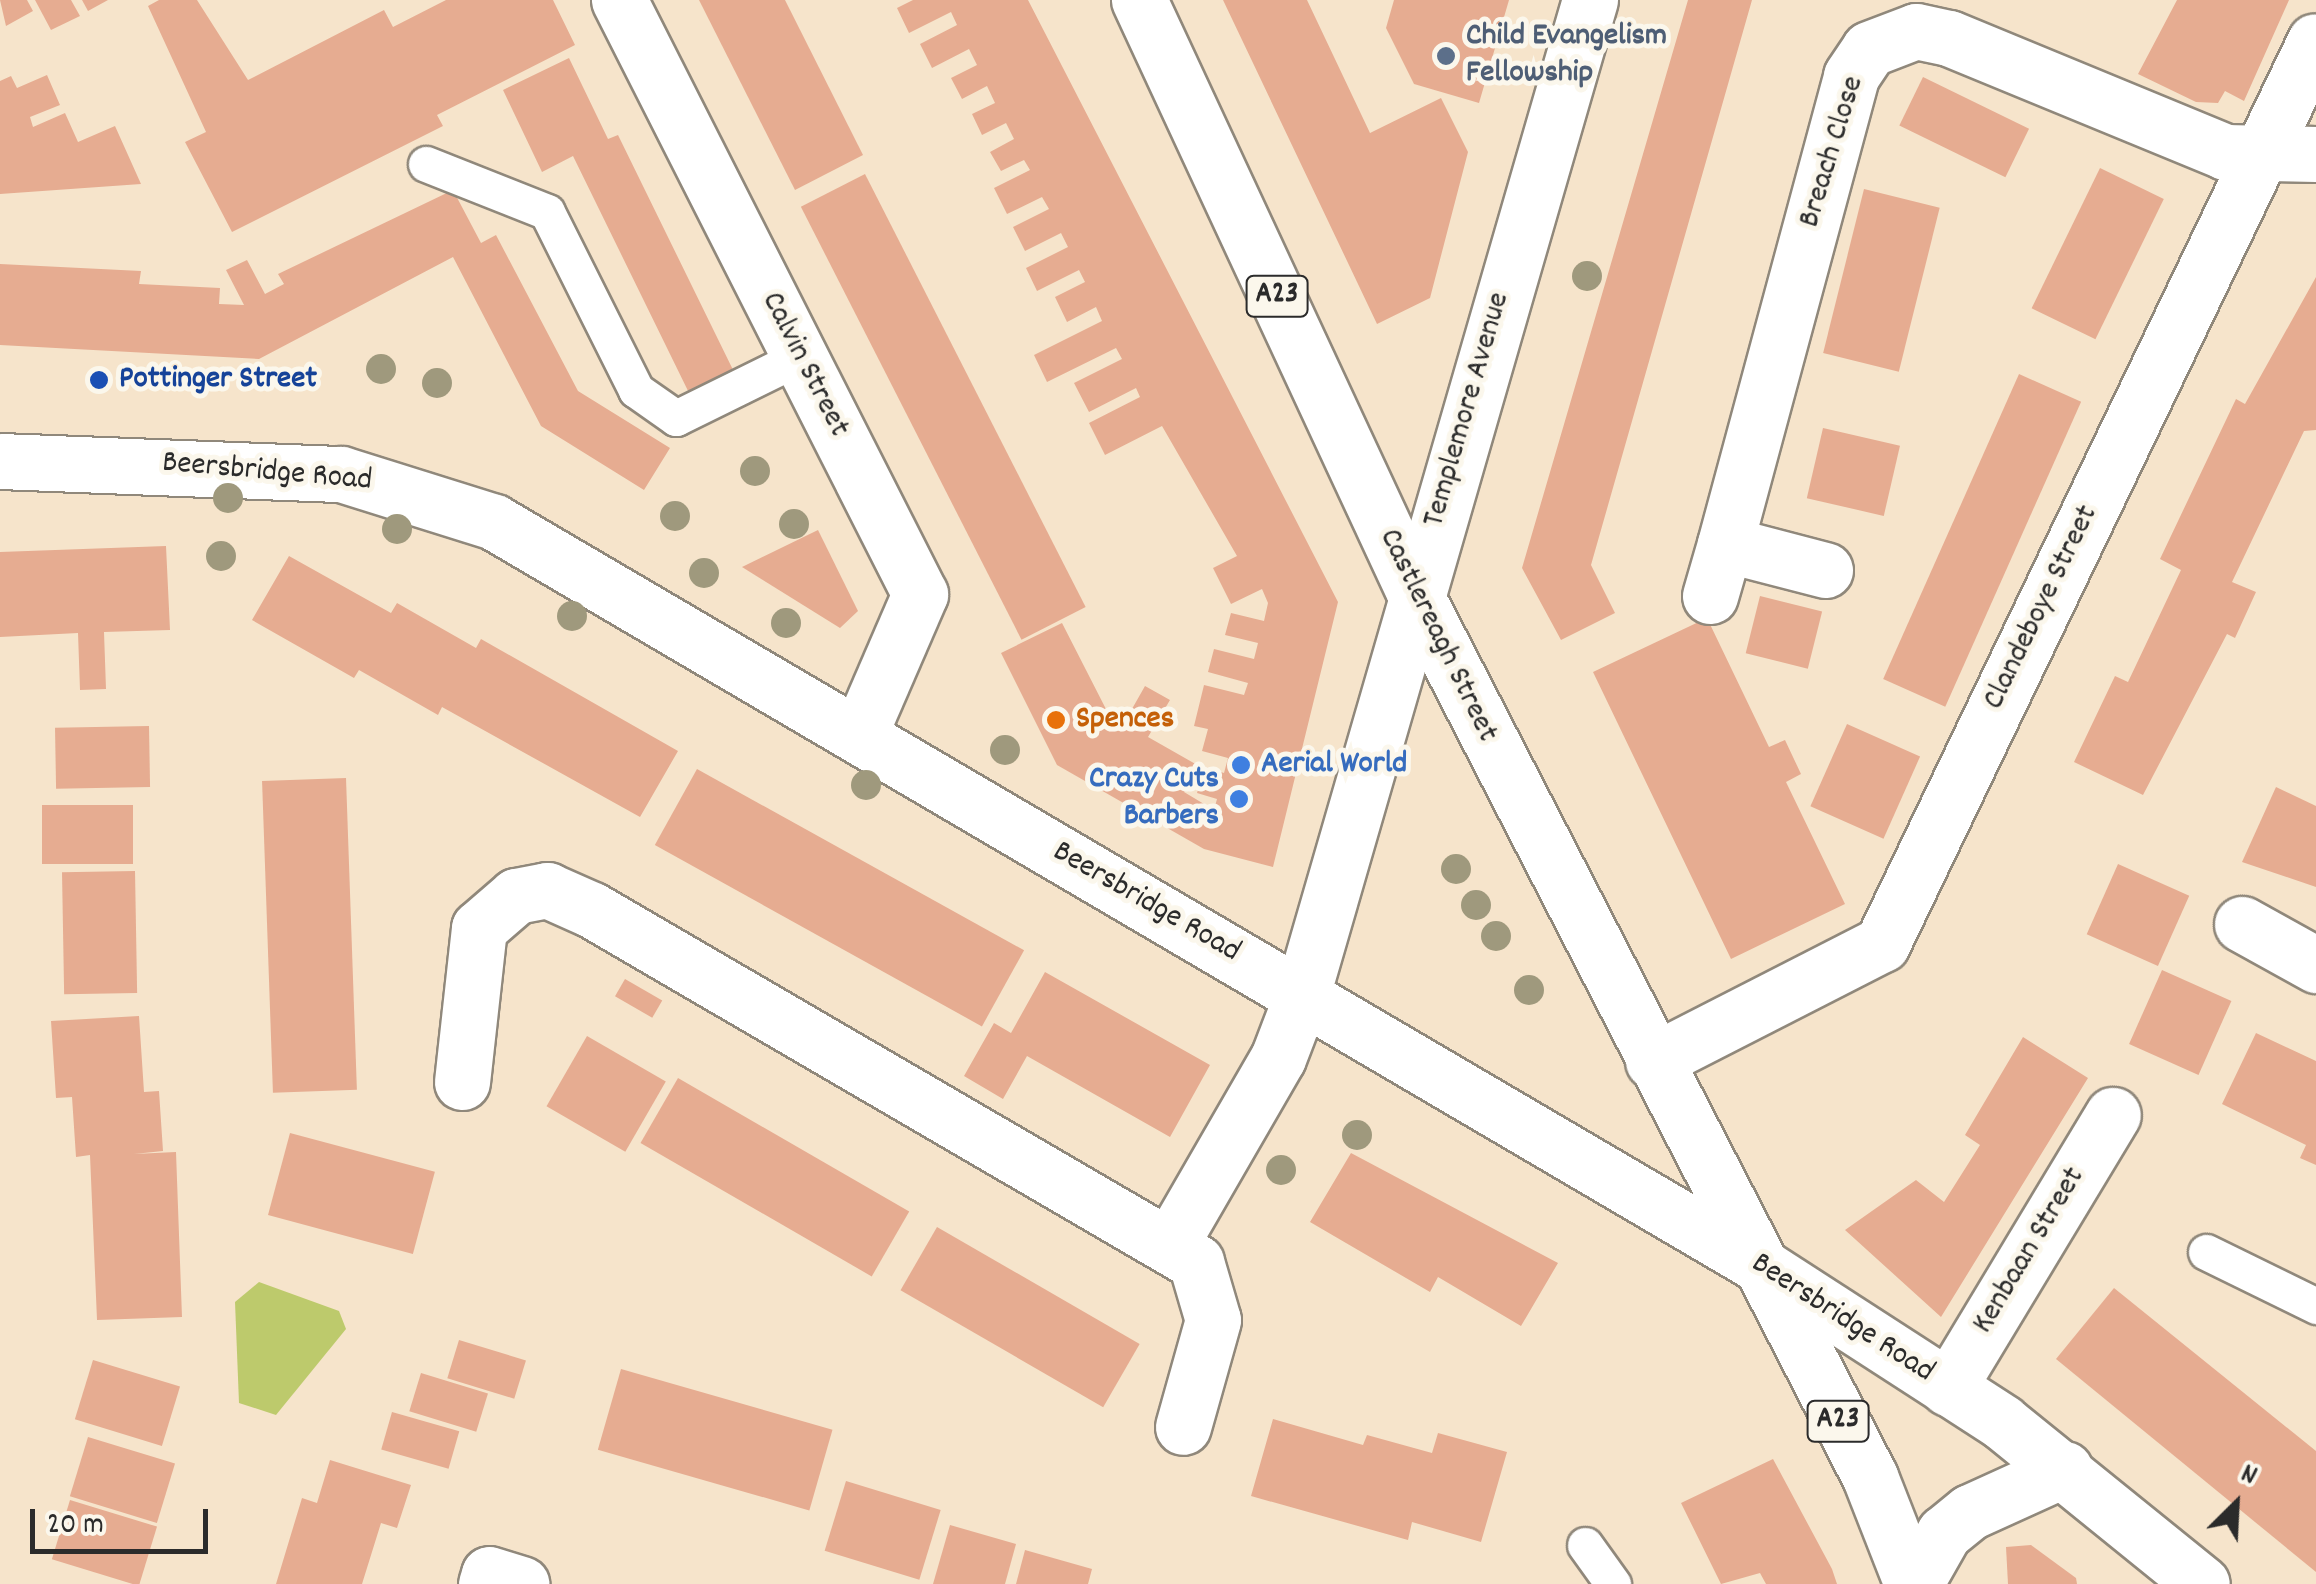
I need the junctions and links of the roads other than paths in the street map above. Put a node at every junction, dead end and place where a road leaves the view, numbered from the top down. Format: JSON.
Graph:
{"nodes":[{"id":1,"x":619,"y":0,"type":"edge"},
{"id":2,"x":1139,"y":0,"type":"edge"},
{"id":3,"x":1590,"y":0,"type":"edge"},
{"id":4,"x":2315,"y":42,"type":"edge"},
{"id":5,"x":2316,"y":154,"type":"edge"},
{"id":6,"x":2258,"y":156,"type":"junction"},
{"id":7,"x":426,"y":164,"type":"dead end"},
{"id":8,"x":800,"y":357,"type":"junction"},
{"id":9,"x":0,"y":460,"type":"edge"},
{"id":10,"x":1725,"y":544,"type":"junction"},
{"id":11,"x":1826,"y":570,"type":"dead end"},
{"id":12,"x":1414,"y":592,"type":"junction"},
{"id":13,"x":1710,"y":596,"type":"dead end"},
{"id":14,"x":859,"y":734,"type":"junction"},
{"id":15,"x":2242,"y":924,"type":"dead end"},
{"id":16,"x":2316,"y":965,"type":"edge"},
{"id":17,"x":1302,"y":995,"type":"junction"},
{"id":18,"x":1652,"y":1061,"type":"junction"},
{"id":19,"x":462,"y":1082,"type":"dead end"},
{"id":20,"x":2113,"y":1115,"type":"dead end"},
{"id":21,"x":1171,"y":1243,"type":"junction"},
{"id":22,"x":2206,"y":1252,"type":"dead end"},
{"id":23,"x":1756,"y":1262,"type":"junction"},
{"id":24,"x":2316,"y":1306,"type":"edge"},
{"id":25,"x":1948,"y":1388,"type":"junction"},
{"id":26,"x":1183,"y":1427,"type":"dead end"},
{"id":27,"x":2065,"y":1469,"type":"junction"},
{"id":28,"x":1585,"y":1545,"type":"dead end"},
{"id":29,"x":1613,"y":1584,"type":"edge"},
{"id":30,"x":1914,"y":1584,"type":"edge"},
{"id":31,"x":2202,"y":1584,"type":"edge"}],
"edges":[{"from":1,"to":8,"type":"street","name":"Calvin Street"},
{"from":2,"to":12,"type":"street","name":"Castlereagh Street","number":"A23"},
{"from":3,"to":12,"type":"street","name":"Templemore Avenue"},
{"from":4,"to":6,"type":"street","name":"Clandeboye Street"},
{"from":5,"to":6,"type":"street","name":"Breach Close"},
{"from":6,"to":10,"type":"street","name":"Breach Close"},
{"from":6,"to":18,"type":"street","name":"Clandeboye Street"},
{"from":7,"to":8,"type":"lane"},
{"from":8,"to":14,"type":"street","name":"Calvin Street"},
{"from":9,"to":14,"type":"street","name":"Beersbridge Road"},
{"from":10,"to":11,"type":"street"},
{"from":10,"to":13,"type":"street","name":"Breach Close"},
{"from":12,"to":17,"type":"street","name":"Templemore Avenue"},
{"from":12,"to":18,"type":"street","name":"Castlereagh Street","number":"A23"},
{"from":14,"to":17,"type":"street","name":"Beersbridge Road"},
{"from":15,"to":16,"type":"street"},
{"from":17,"to":21,"type":"street","name":"Templemore Avenue"},
{"from":17,"to":23,"type":"street","name":"Beersbridge Road"},
{"from":18,"to":23,"type":"street","name":"Castlereagh Street","number":"A23"},
{"from":19,"to":21,"type":"street"},
{"from":20,"to":25,"type":"street","name":"Kenbaan Street"},
{"from":21,"to":26,"type":"street"},
{"from":22,"to":24,"type":"lane"},
{"from":23,"to":25,"type":"street","name":"Beersbridge Road"},
{"from":23,"to":30,"type":"street","number":"A23"},
{"from":25,"to":27,"type":"street","name":"Beersbridge Road"},
{"from":27,"to":30,"type":"street"},
{"from":27,"to":31,"type":"street","name":"Beersbridge Road"},
{"from":28,"to":29,"type":"lane"}]}
